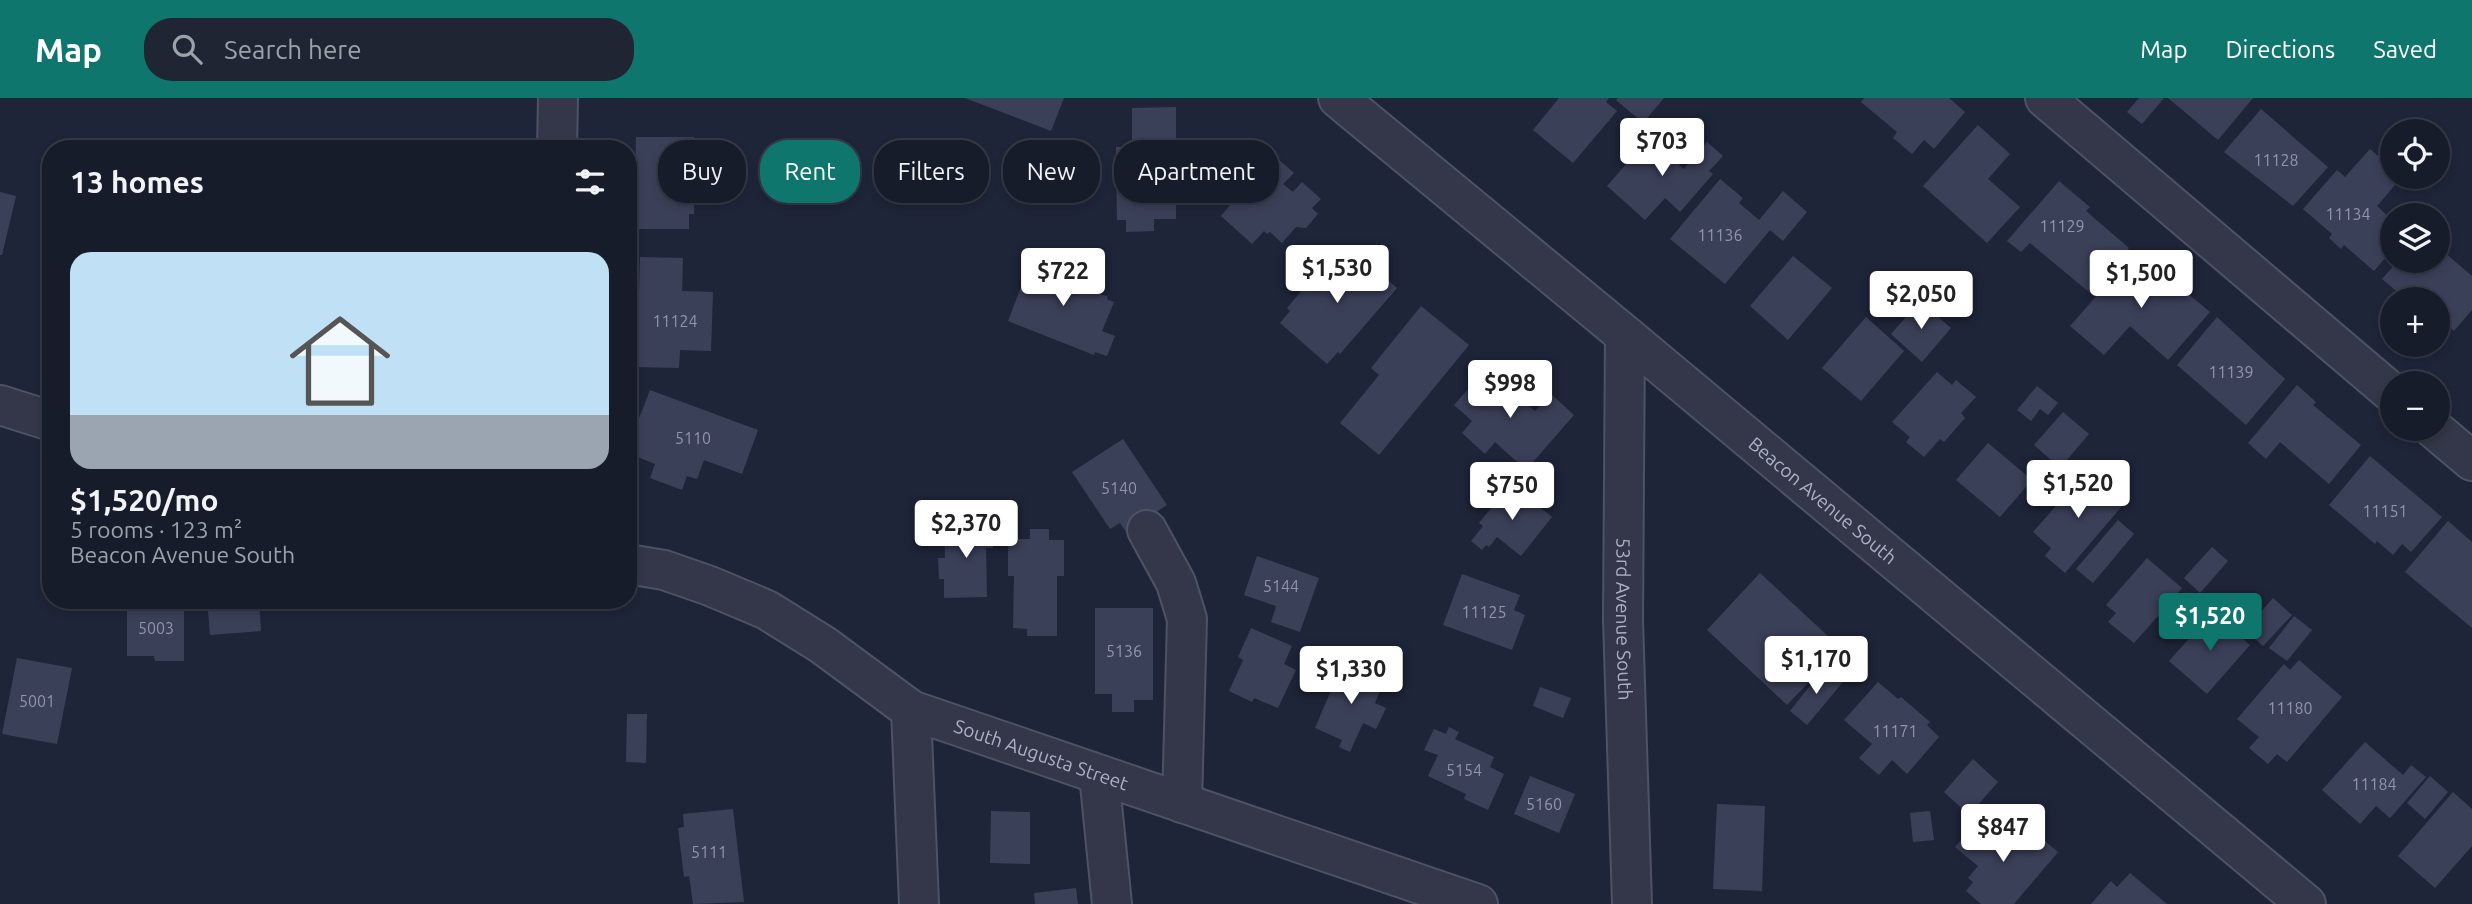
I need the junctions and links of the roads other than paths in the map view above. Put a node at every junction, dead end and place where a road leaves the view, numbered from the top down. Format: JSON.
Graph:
{"nodes":[{"id":1,"x":558,"y":98,"type":"edge"},
{"id":2,"x":1338,"y":98,"type":"edge"},
{"id":3,"x":2045,"y":98,"type":"edge"},
{"id":4,"x":557,"y":140,"type":"edge"},
{"id":5,"x":1625,"y":335,"type":"junction"},
{"id":6,"x":2380,"y":383,"type":"edge"},
{"id":7,"x":0,"y":405,"type":"edge"},
{"id":8,"x":42,"y":418,"type":"edge"},
{"id":9,"x":2448,"y":441,"type":"edge"},
{"id":10,"x":2472,"y":461,"type":"edge"},
{"id":11,"x":1147,"y":530,"type":"dead end"},
{"id":12,"x":637,"y":566,"type":"edge"},
{"id":13,"x":911,"y":710,"type":"junction"},
{"id":14,"x":1099,"y":775,"type":"junction"},
{"id":15,"x":1182,"y":803,"type":"junction"},
{"id":16,"x":919,"y":904,"type":"edge"},
{"id":17,"x":1112,"y":904,"type":"edge"},
{"id":18,"x":1478,"y":904,"type":"edge"},
{"id":19,"x":1632,"y":904,"type":"edge"},
{"id":20,"x":2306,"y":904,"type":"edge"}],
"edges":[{"from":1,"to":4,"type":"street"},
{"from":2,"to":5,"type":"street","name":"Beacon Avenue South"},
{"from":3,"to":6,"type":"street"},
{"from":5,"to":19,"type":"street","name":"53rd Avenue South"},
{"from":5,"to":20,"type":"street","name":"Beacon Avenue South"},
{"from":7,"to":8,"type":"street"},
{"from":9,"to":10,"type":"street"},
{"from":11,"to":15,"type":"street"},
{"from":12,"to":13,"type":"street","name":"South Augusta Street"},
{"from":13,"to":14,"type":"street","name":"South Augusta Street"},
{"from":13,"to":16,"type":"street"},
{"from":14,"to":15,"type":"street","name":"South Augusta Street"},
{"from":14,"to":17,"type":"street"},
{"from":15,"to":18,"type":"street","name":"South Augusta Street"}]}
